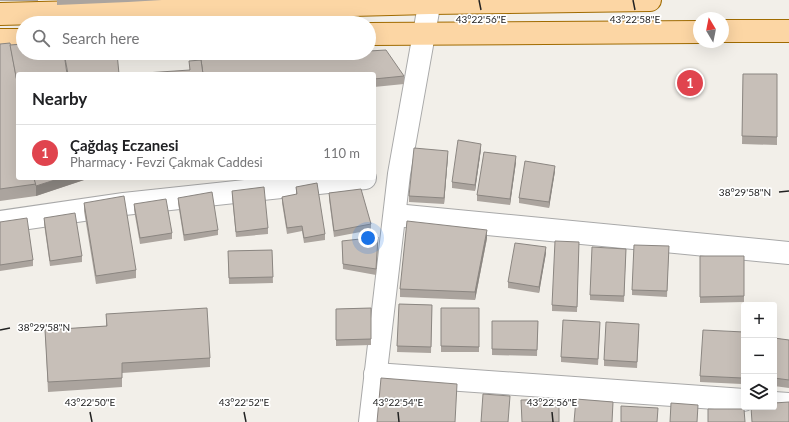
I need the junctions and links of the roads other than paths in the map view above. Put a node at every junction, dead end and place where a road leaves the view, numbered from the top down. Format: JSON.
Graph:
{"nodes":[{"id":1,"x":650,"y":0,"type":"edge"},
{"id":2,"x":430,"y":1,"type":"edge"},
{"id":3,"x":46,"y":7,"type":"edge"},
{"id":4,"x":0,"y":14,"type":"edge"},
{"id":5,"x":789,"y":31,"type":"edge"},
{"id":6,"x":693,"y":32,"type":"edge"},
{"id":7,"x":729,"y":32,"type":"edge"},
{"id":8,"x":426,"y":33,"type":"junction"},
{"id":9,"x":376,"y":34,"type":"edge"},
{"id":10,"x":0,"y":40,"type":"edge"},
{"id":11,"x":16,"y":40,"type":"edge"},
{"id":12,"x":399,"y":174,"type":"junction"},
{"id":13,"x":376,"y":177,"type":"edge"},
{"id":14,"x":346,"y":180,"type":"edge"},
{"id":15,"x":395,"y":215,"type":"junction"},
{"id":16,"x":0,"y":222,"type":"edge"},
{"id":17,"x":789,"y":253,"type":"edge"},
{"id":18,"x":375,"y":374,"type":"junction"},
{"id":19,"x":741,"y":400,"type":"edge"},
{"id":20,"x":777,"y":402,"type":"edge"},
{"id":21,"x":789,"y":404,"type":"edge"},
{"id":22,"x":370,"y":422,"type":"edge"}],
"edges":[{"from":1,"to":2,"type":"main road"},
{"from":2,"to":3,"type":"main road"},
{"from":2,"to":8,"type":"street"},
{"from":3,"to":4,"type":"main road"},
{"from":5,"to":7,"type":"main road"},
{"from":6,"to":8,"type":"main road"},
{"from":8,"to":9,"type":"main road"},
{"from":8,"to":12,"type":"street"},
{"from":10,"to":11,"type":"main road"},
{"from":12,"to":13,"type":"street"},
{"from":12,"to":15,"type":"street"},
{"from":14,"to":16,"type":"street"},
{"from":15,"to":17,"type":"street"},
{"from":15,"to":18,"type":"street"},
{"from":18,"to":19,"type":"street"},
{"from":18,"to":22,"type":"street"},
{"from":20,"to":21,"type":"street"}]}
